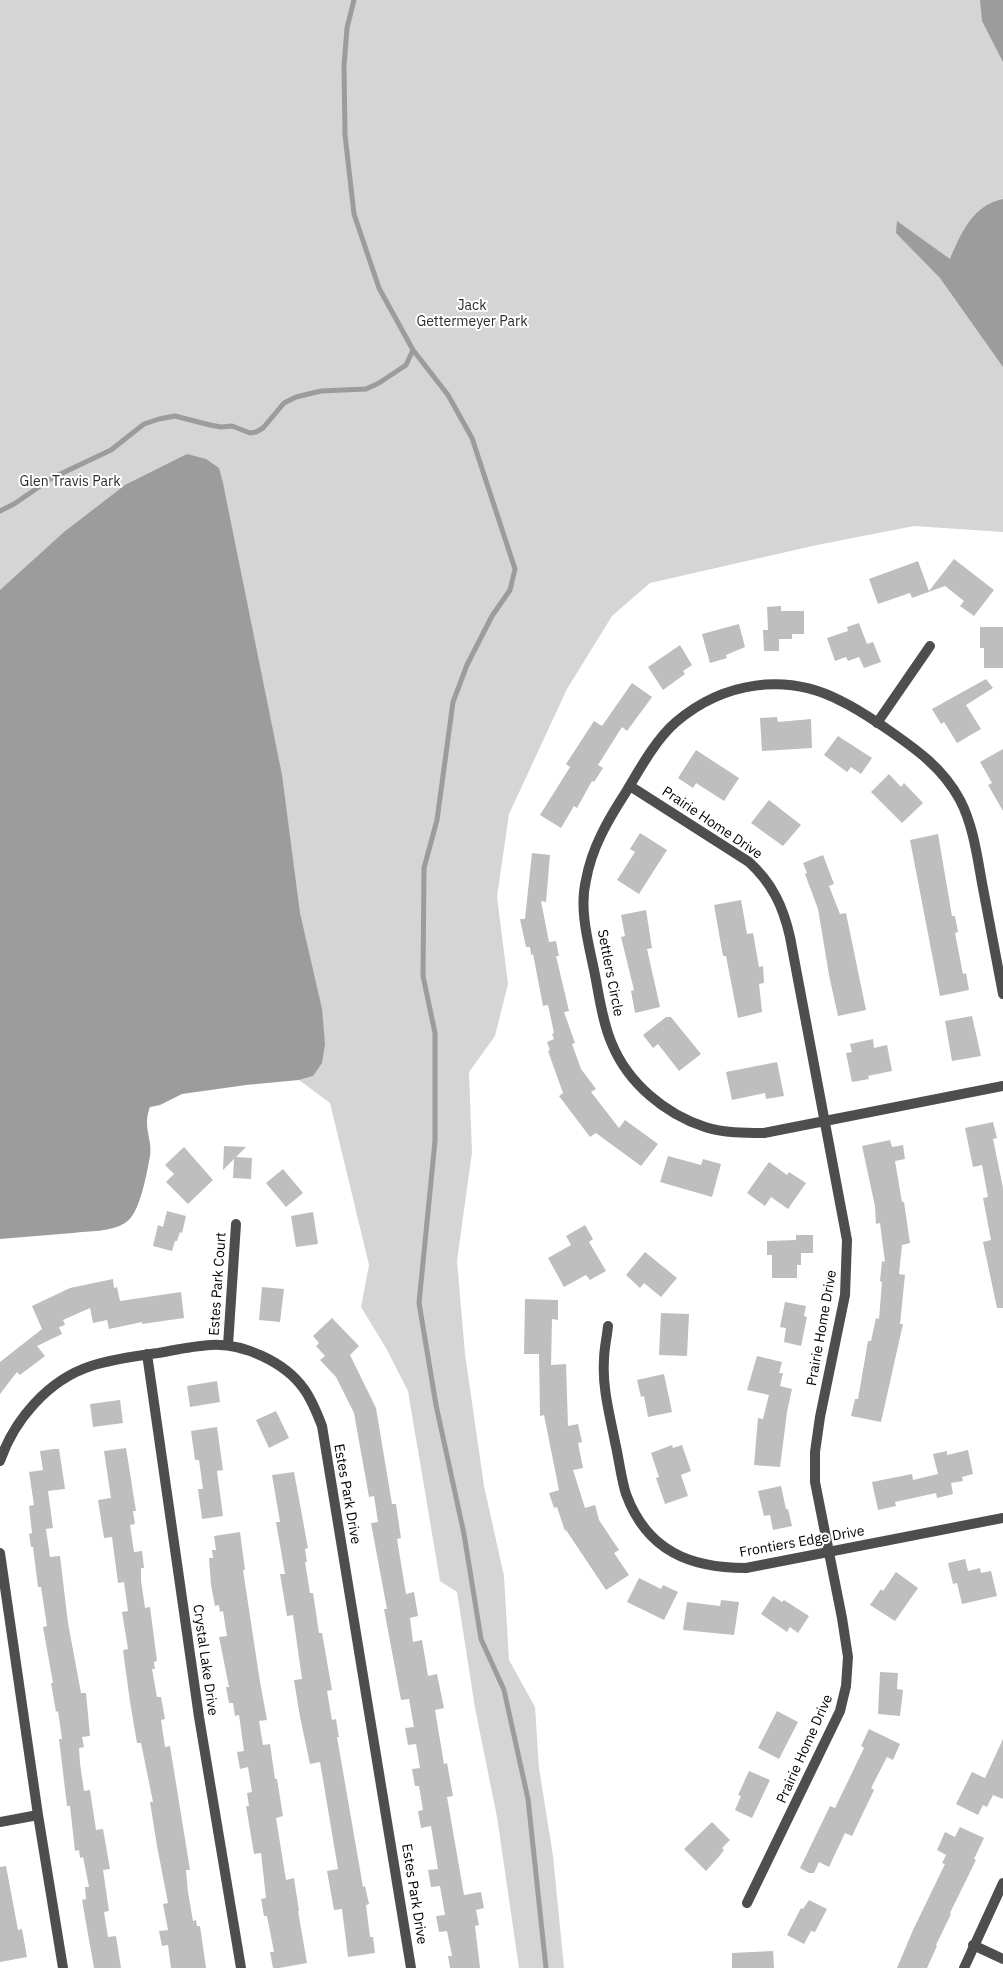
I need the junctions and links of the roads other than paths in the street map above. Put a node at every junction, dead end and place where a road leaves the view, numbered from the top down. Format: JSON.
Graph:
{"nodes":[{"id":1,"x":930,"y":646,"type":"dead end"},
{"id":2,"x":877,"y":723,"type":"junction"},
{"id":3,"x":630,"y":786,"type":"junction"},
{"id":4,"x":1003,"y":994,"type":"edge"},
{"id":5,"x":1003,"y":1086,"type":"edge"},
{"id":6,"x":824,"y":1120,"type":"junction"},
{"id":7,"x":236,"y":1224,"type":"dead end"},
{"id":8,"x":608,"y":1326,"type":"dead end"},
{"id":9,"x":228,"y":1345,"type":"junction"},
{"id":10,"x":147,"y":1354,"type":"junction"},
{"id":11,"x":0,"y":1462,"type":"edge"},
{"id":12,"x":1003,"y":1518,"type":"edge"},
{"id":13,"x":829,"y":1552,"type":"junction"},
{"id":14,"x":0,"y":1553,"type":"edge"},
{"id":15,"x":38,"y":1816,"type":"junction"},
{"id":16,"x":0,"y":1822,"type":"edge"},
{"id":17,"x":1003,"y":1882,"type":"edge"},
{"id":18,"x":747,"y":1903,"type":"dead end"},
{"id":19,"x":973,"y":1945,"type":"junction"},
{"id":20,"x":1003,"y":1959,"type":"edge"},
{"id":21,"x":63,"y":1968,"type":"edge"},
{"id":22,"x":241,"y":1968,"type":"edge"},
{"id":23,"x":412,"y":1968,"type":"edge"},
{"id":24,"x":964,"y":1968,"type":"edge"}],
"edges":[{"from":1,"to":2,"type":"street"},
{"from":2,"to":3,"type":"street","name":"Settlers Circle"},
{"from":2,"to":4,"type":"street","name":"Settlers Circle"},
{"from":3,"to":6,"type":"street","name":"Prairie Home Drive"},
{"from":3,"to":6,"type":"street","name":"Settlers Circle"},
{"from":5,"to":6,"type":"street","name":"Settlers Circle"},
{"from":6,"to":13,"type":"street","name":"Prairie Home Drive"},
{"from":7,"to":9,"type":"street","name":"Estes Park Court"},
{"from":8,"to":13,"type":"street","name":"Frontiers Edge Drive"},
{"from":9,"to":10,"type":"street","name":"Estes Park Drive"},
{"from":9,"to":23,"type":"street","name":"Estes Park Drive"},
{"from":10,"to":11,"type":"street","name":"Estes Park Drive"},
{"from":10,"to":22,"type":"street","name":"Crystal Lake Drive"},
{"from":12,"to":13,"type":"street","name":"Frontiers Edge Drive"},
{"from":13,"to":18,"type":"street","name":"Prairie Home Drive"},
{"from":14,"to":15,"type":"street"},
{"from":15,"to":16,"type":"street"},
{"from":15,"to":21,"type":"street"},
{"from":17,"to":19,"type":"street"},
{"from":19,"to":20,"type":"street"},
{"from":19,"to":24,"type":"street"}]}
